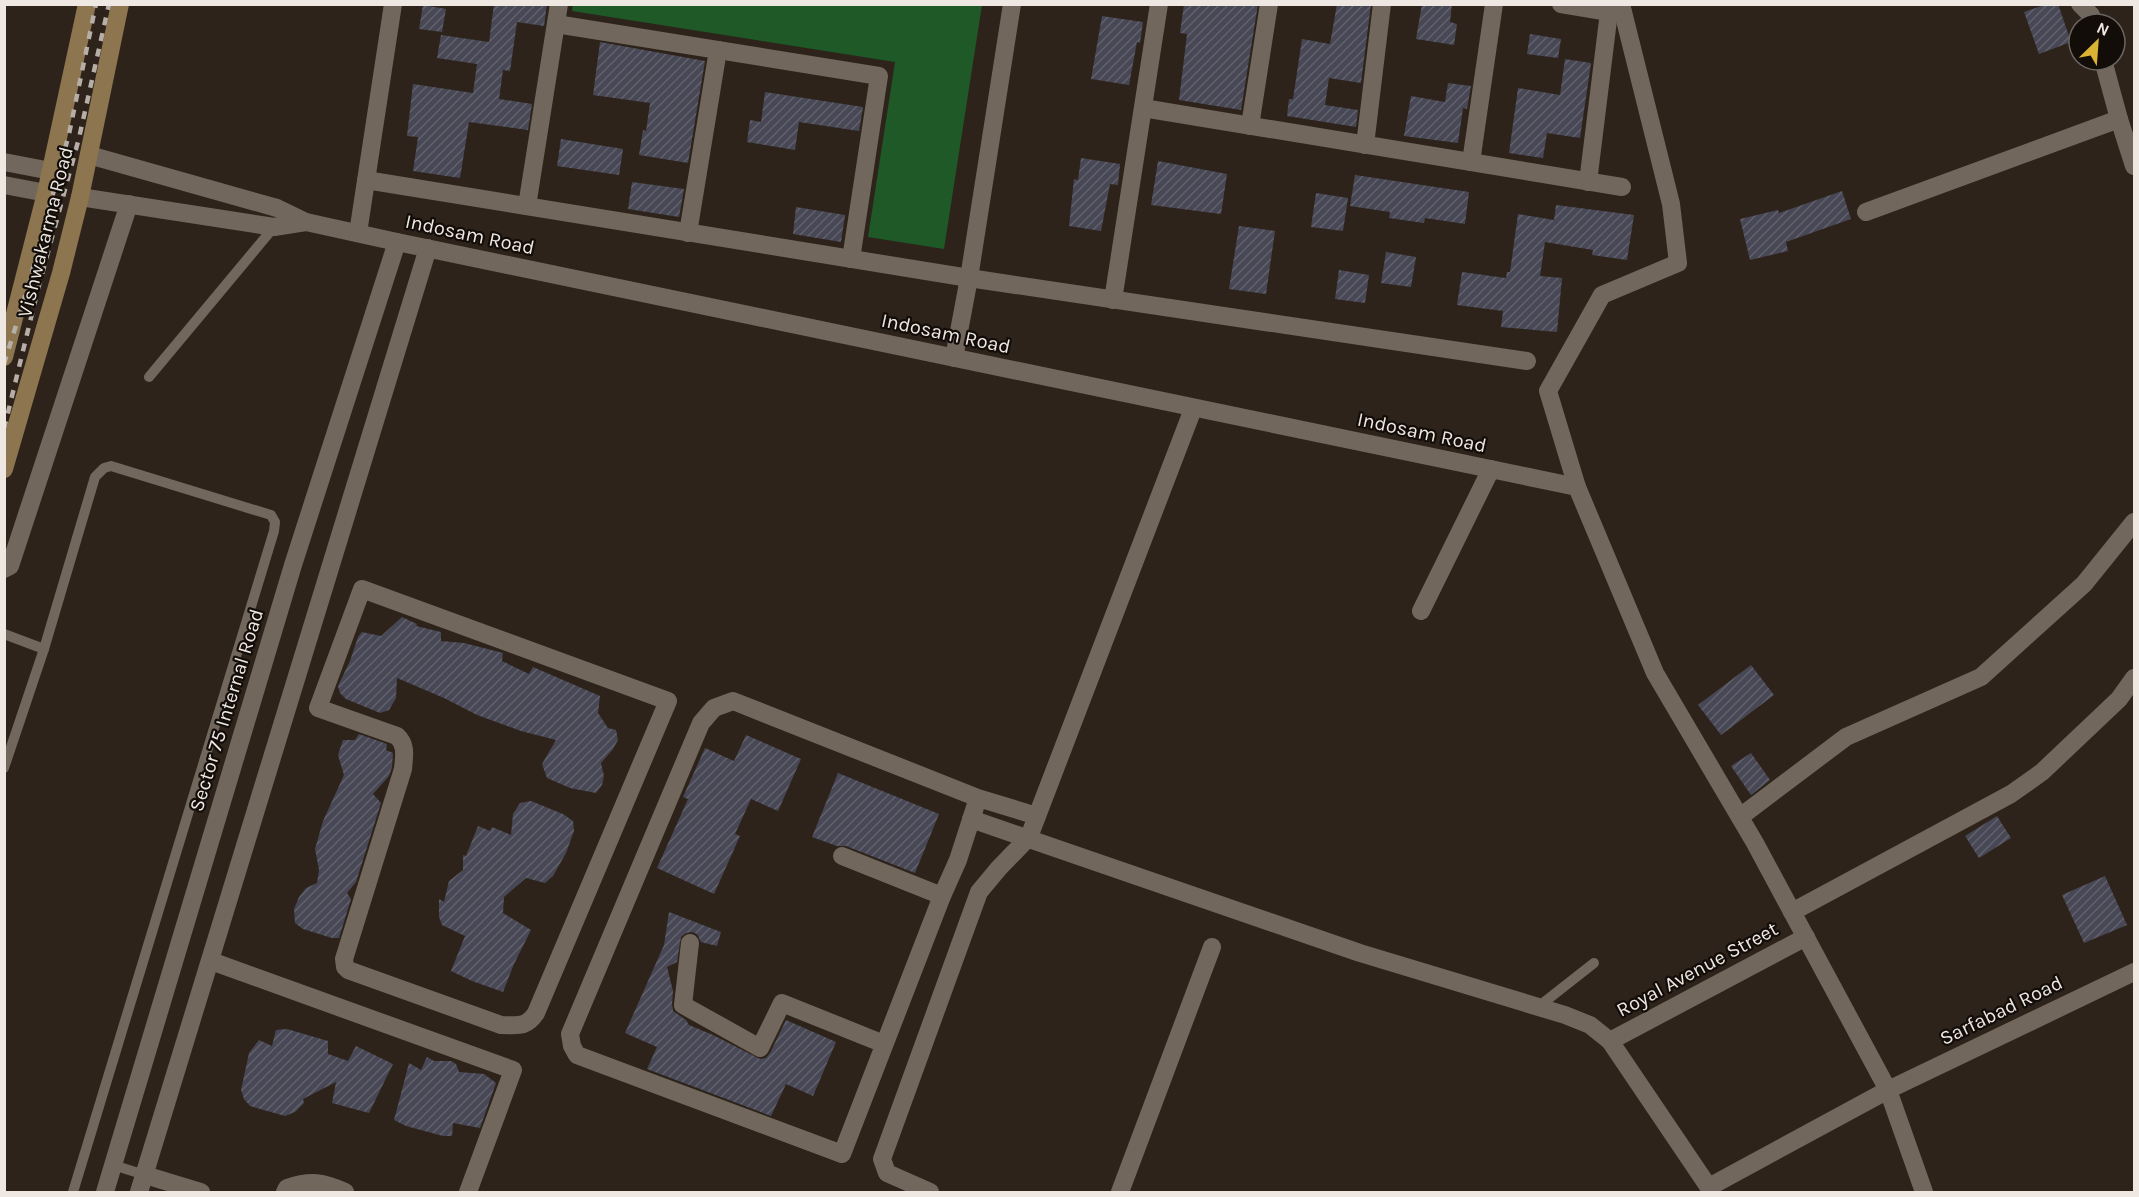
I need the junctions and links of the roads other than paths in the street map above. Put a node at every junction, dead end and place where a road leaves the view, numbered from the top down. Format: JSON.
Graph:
{"nodes":[{"id":1,"x":87,"y":4,"type":"edge"},
{"id":2,"x":120,"y":4,"type":"edge"},
{"id":3,"x":393,"y":4,"type":"edge"},
{"id":4,"x":559,"y":4,"type":"edge"},
{"id":5,"x":1012,"y":4,"type":"edge"},
{"id":6,"x":1159,"y":4,"type":"edge"},
{"id":7,"x":1269,"y":4,"type":"edge"},
{"id":8,"x":1382,"y":4,"type":"edge"},
{"id":9,"x":1494,"y":4,"type":"edge"},
{"id":10,"x":1561,"y":4,"type":"edge"},
{"id":11,"x":1621,"y":4,"type":"edge"},
{"id":12,"x":556,"y":24,"type":"junction"},
{"id":13,"x":718,"y":50,"type":"junction"},
{"id":14,"x":2106,"y":72,"type":"edge"},
{"id":15,"x":1143,"y":108,"type":"junction"},
{"id":16,"x":2119,"y":119,"type":"junction"},
{"id":17,"x":1250,"y":126,"type":"junction"},
{"id":18,"x":1365,"y":145,"type":"junction"},
{"id":19,"x":89,"y":155,"type":"junction"},
{"id":20,"x":4,"y":162,"type":"edge"},
{"id":21,"x":1471,"y":162,"type":"junction"},
{"id":22,"x":2134,"y":166,"type":"edge"},
{"id":23,"x":51,"y":171,"type":"junction"},
{"id":24,"x":366,"y":180,"type":"junction"},
{"id":25,"x":1588,"y":182,"type":"junction"},
{"id":26,"x":4,"y":184,"type":"edge"},
{"id":27,"x":1622,"y":187,"type":"dead end"},
{"id":28,"x":46,"y":193,"type":"junction"},
{"id":29,"x":80,"y":197,"type":"junction"},
{"id":30,"x":129,"y":204,"type":"junction"},
{"id":31,"x":527,"y":206,"type":"junction"},
{"id":32,"x":1866,"y":212,"type":"dead end"},
{"id":33,"x":306,"y":222,"type":"junction"},
{"id":34,"x":274,"y":227,"type":"junction"},
{"id":35,"x":358,"y":233,"type":"junction"},
{"id":36,"x":688,"y":233,"type":"junction"},
{"id":37,"x":397,"y":242,"type":"junction"},
{"id":38,"x":428,"y":248,"type":"junction"},
{"id":39,"x":851,"y":259,"type":"junction"},
{"id":40,"x":969,"y":278,"type":"junction"},
{"id":41,"x":1113,"y":300,"type":"junction"},
{"id":42,"x":4,"y":357,"type":"edge"},
{"id":43,"x":954,"y":358,"type":"junction"},
{"id":44,"x":1527,"y":361,"type":"dead end"},
{"id":45,"x":149,"y":377,"type":"dead end"},
{"id":46,"x":1192,"y":409,"type":"junction"},
{"id":47,"x":4,"y":469,"type":"edge"},
{"id":48,"x":1491,"y":470,"type":"junction"},
{"id":49,"x":1577,"y":487,"type":"junction"},
{"id":50,"x":2134,"y":522,"type":"edge"},
{"id":51,"x":4,"y":568,"type":"edge"},
{"id":52,"x":1421,"y":611,"type":"dead end"},
{"id":53,"x":4,"y":634,"type":"edge"},
{"id":54,"x":44,"y":649,"type":"junction"},
{"id":55,"x":2134,"y":678,"type":"edge"},
{"id":56,"x":289,"y":699,"type":"junction"},
{"id":57,"x":318,"y":708,"type":"junction"},
{"id":58,"x":4,"y":768,"type":"edge"},
{"id":59,"x":978,"y":798,"type":"junction"},
{"id":60,"x":1037,"y":816,"type":"junction"},
{"id":61,"x":1740,"y":817,"type":"junction"},
{"id":62,"x":971,"y":819,"type":"junction"},
{"id":63,"x":1029,"y":837,"type":"junction"},
{"id":64,"x":842,"y":856,"type":"dead end"},
{"id":65,"x":942,"y":896,"type":"junction"},
{"id":66,"x":1792,"y":912,"type":"junction"},
{"id":67,"x":1806,"y":937,"type":"junction"},
{"id":68,"x":690,"y":943,"type":"dead end"},
{"id":69,"x":1212,"y":947,"type":"dead end"},
{"id":70,"x":211,"y":961,"type":"junction"},
{"id":71,"x":1594,"y":963,"type":"dead end"},
{"id":72,"x":2134,"y":972,"type":"edge"},
{"id":73,"x":1538,"y":1007,"type":"junction"},
{"id":74,"x":1610,"y":1041,"type":"junction"},
{"id":75,"x":884,"y":1044,"type":"junction"},
{"id":76,"x":1888,"y":1090,"type":"junction"},
{"id":77,"x":113,"y":1165,"type":"junction"},
{"id":78,"x":145,"y":1175,"type":"junction"},
{"id":79,"x":1711,"y":1190,"type":"edge"},
{"id":80,"x":73,"y":1192,"type":"edge"},
{"id":81,"x":105,"y":1192,"type":"edge"},
{"id":82,"x":139,"y":1192,"type":"edge"},
{"id":83,"x":201,"y":1192,"type":"edge"},
{"id":84,"x":285,"y":1192,"type":"edge"},
{"id":85,"x":345,"y":1192,"type":"edge"},
{"id":86,"x":468,"y":1192,"type":"edge"},
{"id":87,"x":930,"y":1192,"type":"edge"},
{"id":88,"x":1120,"y":1192,"type":"edge"},
{"id":89,"x":1924,"y":1192,"type":"edge"}],
"edges":[{"from":1,"to":23,"type":"main road","name":"Vishwakarma Road"},
{"from":2,"to":19,"type":"main road","name":"Vishwakarma Road"},
{"from":3,"to":24,"type":"street"},
{"from":4,"to":12,"type":"street"},
{"from":5,"to":40,"type":"street"},
{"from":6,"to":15,"type":"street"},
{"from":7,"to":17,"type":"street"},
{"from":8,"to":18,"type":"street"},
{"from":9,"to":21,"type":"street"},
{"from":10,"to":25,"type":"street"},
{"from":11,"to":49,"type":"street"},
{"from":12,"to":13,"type":"street"},
{"from":12,"to":31,"type":"street"},
{"from":13,"to":36,"type":"street"},
{"from":13,"to":39,"type":"street"},
{"from":14,"to":16,"type":"street"},
{"from":15,"to":17,"type":"street"},
{"from":15,"to":41,"type":"street"},
{"from":16,"to":22,"type":"street"},
{"from":16,"to":32,"type":"street"},
{"from":17,"to":18,"type":"street"},
{"from":18,"to":21,"type":"street"},
{"from":19,"to":29,"type":"main road","name":"Vishwakarma Road"},
{"from":19,"to":33,"type":"street","name":"Indosam Road"},
{"from":20,"to":23,"type":"street"},
{"from":21,"to":25,"type":"street"},
{"from":23,"to":28,"type":"main road","name":"Vishwakarma Road"},
{"from":24,"to":31,"type":"street"},
{"from":24,"to":35,"type":"street"},
{"from":25,"to":27,"type":"street"},
{"from":26,"to":28,"type":"street"},
{"from":28,"to":42,"type":"main road","name":"Vishwakarma Road"},
{"from":29,"to":30,"type":"street","name":"Indosam Road"},
{"from":29,"to":47,"type":"main road","name":"Vishwakarma Road"},
{"from":30,"to":34,"type":"street","name":"Indosam Road"},
{"from":30,"to":51,"type":"street"},
{"from":31,"to":36,"type":"street"},
{"from":33,"to":34,"type":"street","name":"Indosam Road"},
{"from":33,"to":35,"type":"street","name":"Indosam Road"},
{"from":34,"to":45,"type":"lane"},
{"from":35,"to":37,"type":"street","name":"Indosam Road"},
{"from":36,"to":39,"type":"street"},
{"from":37,"to":38,"type":"street","name":"Indosam Road"},
{"from":37,"to":77,"type":"street","name":"Sector 75 Internal Road"},
{"from":38,"to":43,"type":"street","name":"Indosam Road"},
{"from":38,"to":56,"type":"street"},
{"from":39,"to":40,"type":"street"},
{"from":40,"to":41,"type":"street"},
{"from":40,"to":43,"type":"street"},
{"from":41,"to":44,"type":"street"},
{"from":43,"to":46,"type":"street","name":"Indosam Road"},
{"from":46,"to":48,"type":"street","name":"Indosam Road"},
{"from":46,"to":60,"type":"street"},
{"from":48,"to":49,"type":"street","name":"Indosam Road"},
{"from":48,"to":52,"type":"street"},
{"from":49,"to":61,"type":"street"},
{"from":50,"to":61,"type":"street"},
{"from":53,"to":54,"type":"lane"},
{"from":54,"to":58,"type":"lane"},
{"from":54,"to":80,"type":"lane"},
{"from":55,"to":66,"type":"street"},
{"from":56,"to":57,"type":"street"},
{"from":56,"to":70,"type":"street"},
{"from":57,"to":57,"type":"street"},
{"from":59,"to":60,"type":"street"},
{"from":59,"to":62,"type":"street"},
{"from":59,"to":75,"type":"street"},
{"from":60,"to":63,"type":"street"},
{"from":61,"to":66,"type":"street"},
{"from":62,"to":63,"type":"street"},
{"from":62,"to":65,"type":"street"},
{"from":63,"to":73,"type":"street"},
{"from":63,"to":87,"type":"street"},
{"from":64,"to":65,"type":"street"},
{"from":65,"to":75,"type":"street"},
{"from":66,"to":67,"type":"street"},
{"from":67,"to":74,"type":"street","name":"Royal Avenue Street"},
{"from":67,"to":76,"type":"street"},
{"from":68,"to":75,"type":"street"},
{"from":69,"to":88,"type":"street"},
{"from":70,"to":78,"type":"street"},
{"from":70,"to":86,"type":"street"},
{"from":71,"to":73,"type":"lane"},
{"from":72,"to":76,"type":"street","name":"Sarfabad Road"},
{"from":73,"to":74,"type":"street"},
{"from":74,"to":79,"type":"street"},
{"from":76,"to":79,"type":"street","name":"Sarfabad Road"},
{"from":76,"to":89,"type":"street"},
{"from":77,"to":78,"type":"lane"},
{"from":77,"to":81,"type":"street","name":"Sector 75 Internal Road"},
{"from":78,"to":82,"type":"street"},
{"from":78,"to":83,"type":"street"},
{"from":84,"to":85,"type":"street"}]}
